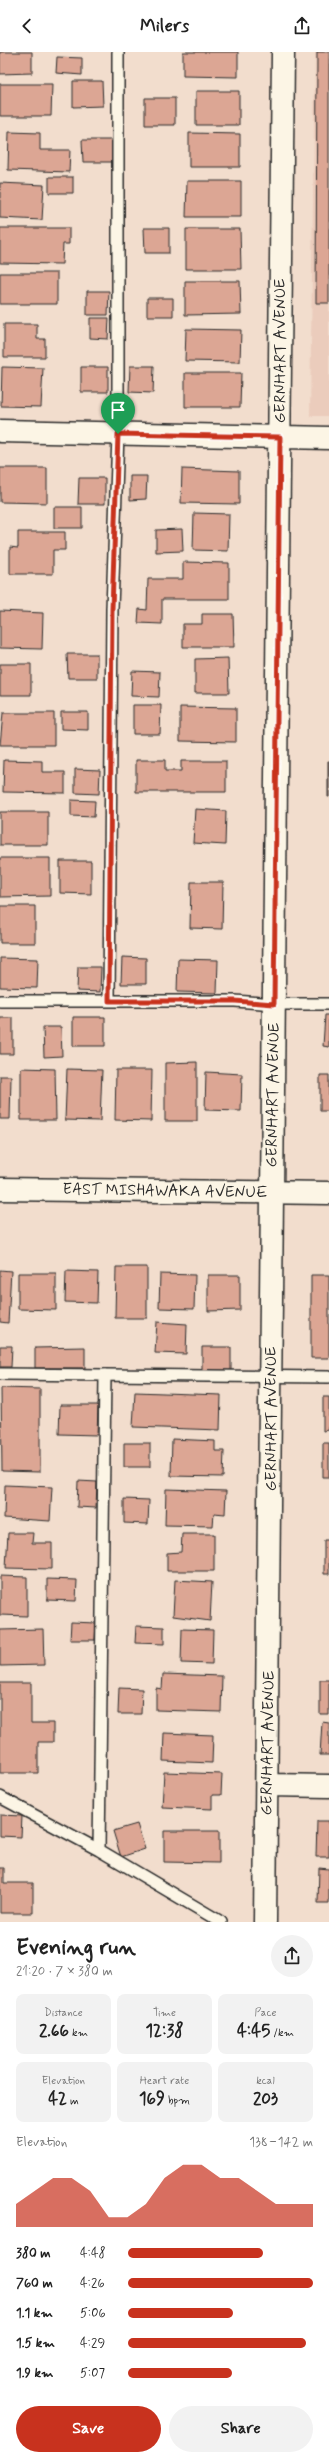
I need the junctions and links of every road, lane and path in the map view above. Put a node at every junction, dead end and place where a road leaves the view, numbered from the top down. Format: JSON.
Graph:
{"nodes":[{"id":1,"x":118,"y":52,"type":"edge"},
{"id":2,"x":283,"y":52,"type":"edge"},
{"id":3,"x":0,"y":431,"type":"edge"},
{"id":4,"x":118,"y":434,"type":"junction"},
{"id":5,"x":280,"y":437,"type":"junction"},
{"id":6,"x":329,"y":438,"type":"edge"},
{"id":7,"x":0,"y":1001,"type":"edge"},
{"id":8,"x":109,"y":1001,"type":"junction"},
{"id":9,"x":274,"y":1004,"type":"junction"},
{"id":10,"x":329,"y":1004,"type":"edge"},
{"id":11,"x":0,"y":1189,"type":"edge"},
{"id":12,"x":271,"y":1192,"type":"junction"},
{"id":13,"x":329,"y":1193,"type":"edge"},
{"id":14,"x":0,"y":1374,"type":"edge"},
{"id":15,"x":105,"y":1375,"type":"junction"},
{"id":16,"x":271,"y":1377,"type":"junction"},
{"id":17,"x":329,"y":1377,"type":"edge"},
{"id":18,"x":267,"y":1785,"type":"junction"},
{"id":19,"x":329,"y":1786,"type":"edge"},
{"id":20,"x":0,"y":1798,"type":"edge"},
{"id":21,"x":99,"y":1850,"type":"junction"},
{"id":22,"x":221,"y":1922,"type":"edge"},
{"id":23,"x":265,"y":1922,"type":"edge"}],
"edges":[{"from":1,"to":4,"type":"lane"},
{"from":2,"to":5,"type":"street","name":"GERNHART AVENUE"},
{"from":3,"to":4,"type":"street"},
{"from":4,"to":5,"type":"street"},
{"from":4,"to":8,"type":"lane"},
{"from":5,"to":6,"type":"street"},
{"from":5,"to":9,"type":"street","name":"GERNHART AVENUE"},
{"from":7,"to":8,"type":"lane"},
{"from":8,"to":9,"type":"lane"},
{"from":9,"to":10,"type":"lane"},
{"from":9,"to":12,"type":"street","name":"GERNHART AVENUE"},
{"from":11,"to":12,"type":"street","name":"EAST MISHAWAKA AVENUE"},
{"from":12,"to":13,"type":"street","name":"EAST MISHAWAKA AVENUE"},
{"from":12,"to":16,"type":"street","name":"GERNHART AVENUE"},
{"from":14,"to":15,"type":"lane"},
{"from":15,"to":16,"type":"lane"},
{"from":15,"to":21,"type":"lane"},
{"from":16,"to":17,"type":"lane"},
{"from":16,"to":18,"type":"street","name":"GERNHART AVENUE"},
{"from":18,"to":19,"type":"street"},
{"from":18,"to":23,"type":"street","name":"GERNHART AVENUE"},
{"from":20,"to":21,"type":"lane"},
{"from":21,"to":22,"type":"lane"}]}
